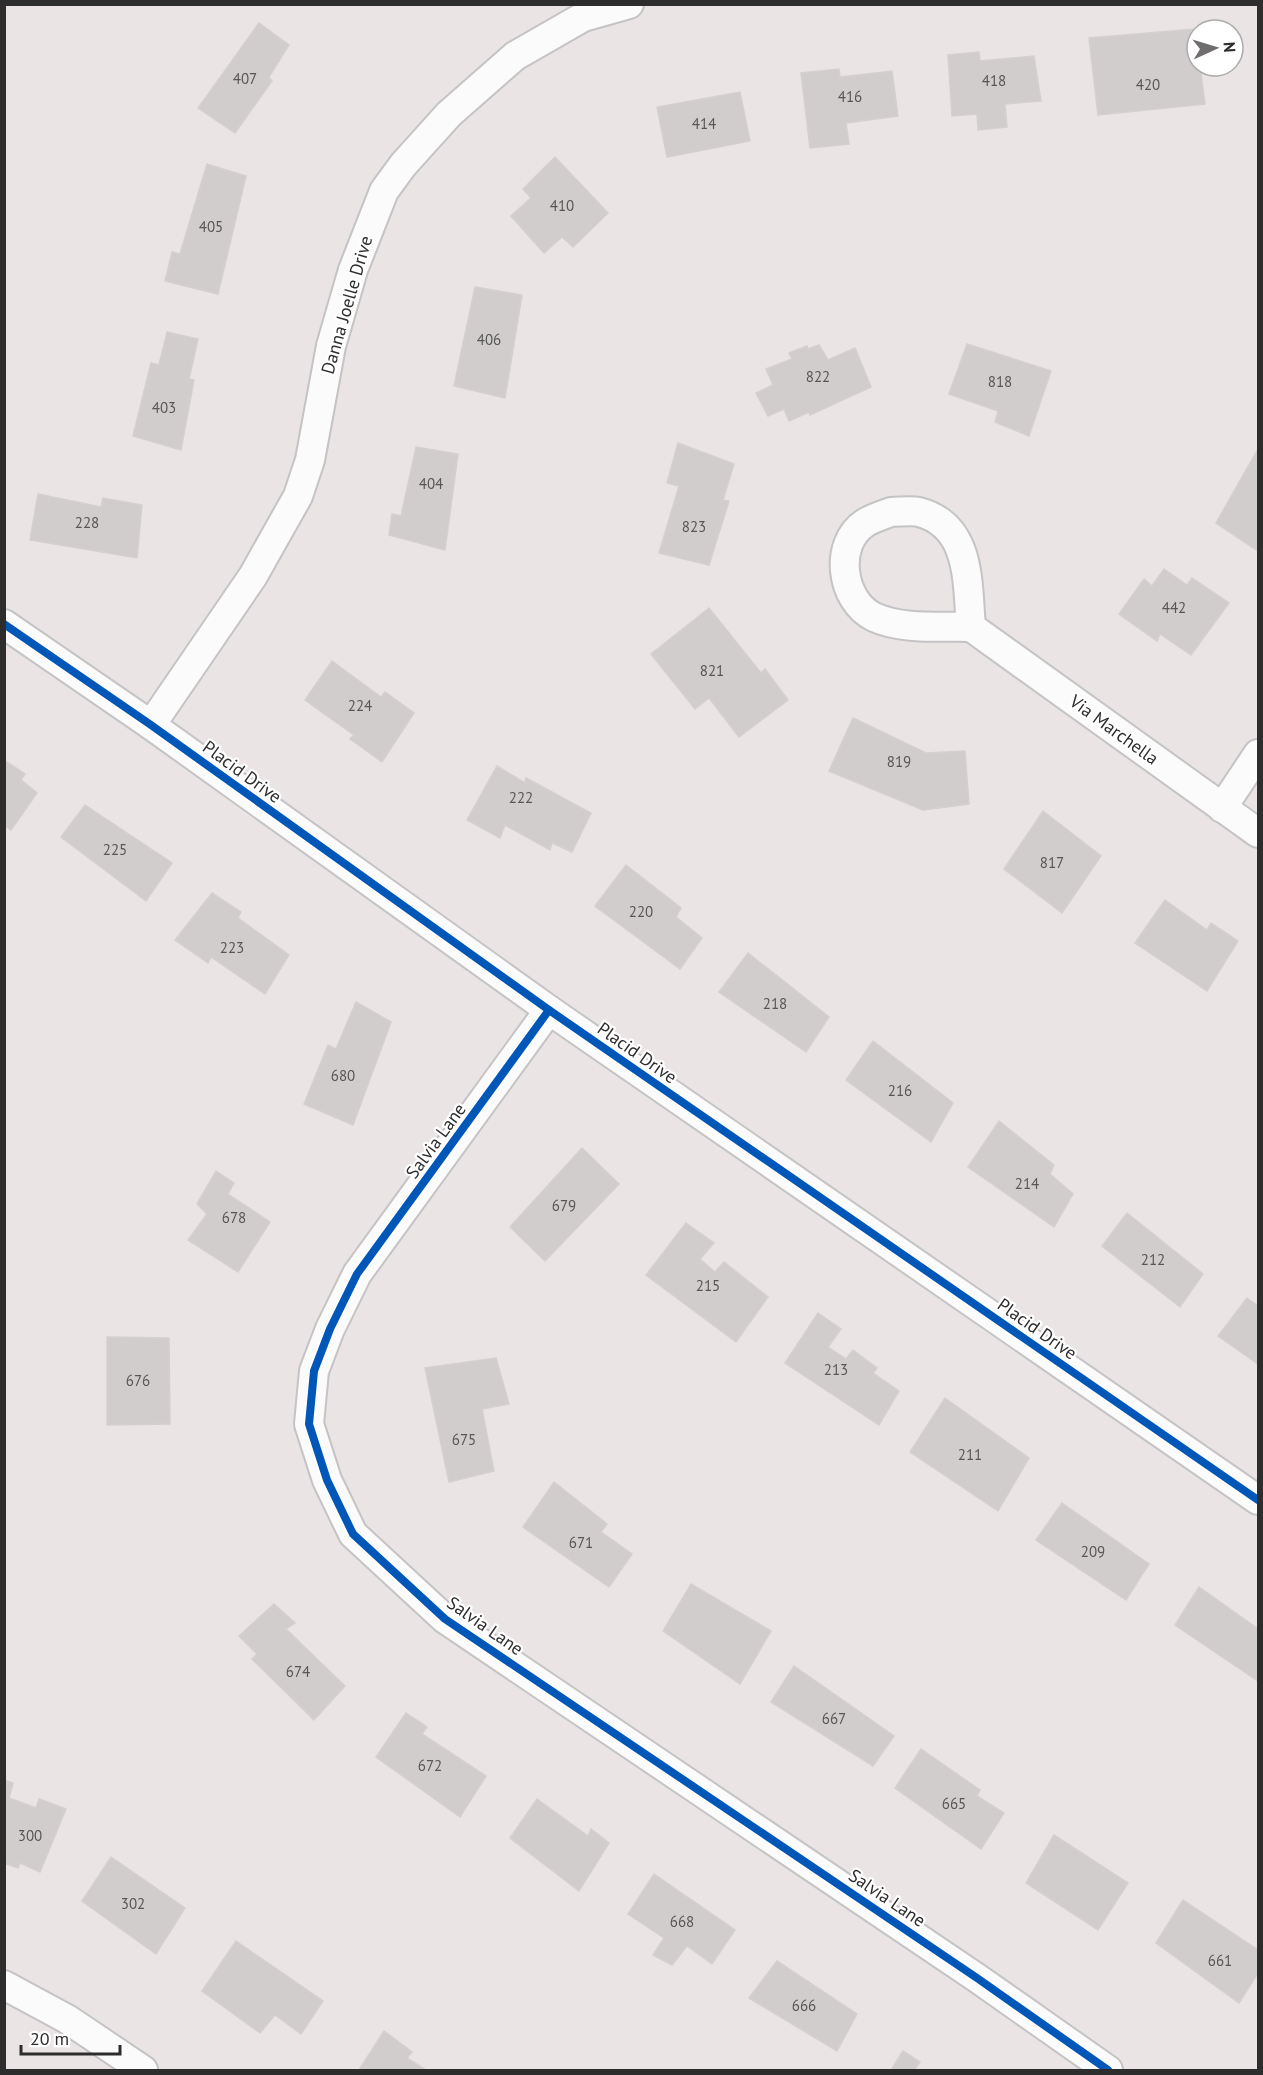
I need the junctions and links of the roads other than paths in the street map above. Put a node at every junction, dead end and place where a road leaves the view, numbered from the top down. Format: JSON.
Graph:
{"nodes":[{"id":1,"x":629,"y":4,"type":"edge"},
{"id":2,"x":4,"y":624,"type":"edge"},
{"id":3,"x":971,"y":627,"type":"junction"},
{"id":4,"x":151,"y":725,"type":"junction"},
{"id":5,"x":1258,"y":754,"type":"edge"},
{"id":6,"x":1222,"y":808,"type":"junction"},
{"id":7,"x":1258,"y":833,"type":"edge"},
{"id":8,"x":549,"y":1010,"type":"junction"},
{"id":9,"x":1258,"y":1500,"type":"edge"},
{"id":10,"x":4,"y":1985,"type":"edge"},
{"id":11,"x":143,"y":2070,"type":"edge"},
{"id":12,"x":1108,"y":2070,"type":"edge"}],
"edges":[{"from":1,"to":4,"type":"street","name":"Danna Joelle Drive"},
{"from":2,"to":4,"type":"street","name":"Placid Drive"},
{"from":3,"to":3,"type":"street"},
{"from":3,"to":6,"type":"street","name":"Via Marchella"},
{"from":4,"to":8,"type":"street","name":"Placid Drive"},
{"from":5,"to":6,"type":"street"},
{"from":6,"to":7,"type":"street","name":"Via Marchella"},
{"from":8,"to":9,"type":"street","name":"Placid Drive"},
{"from":8,"to":12,"type":"street","name":"Salvia Lane"},
{"from":10,"to":11,"type":"street"}]}
